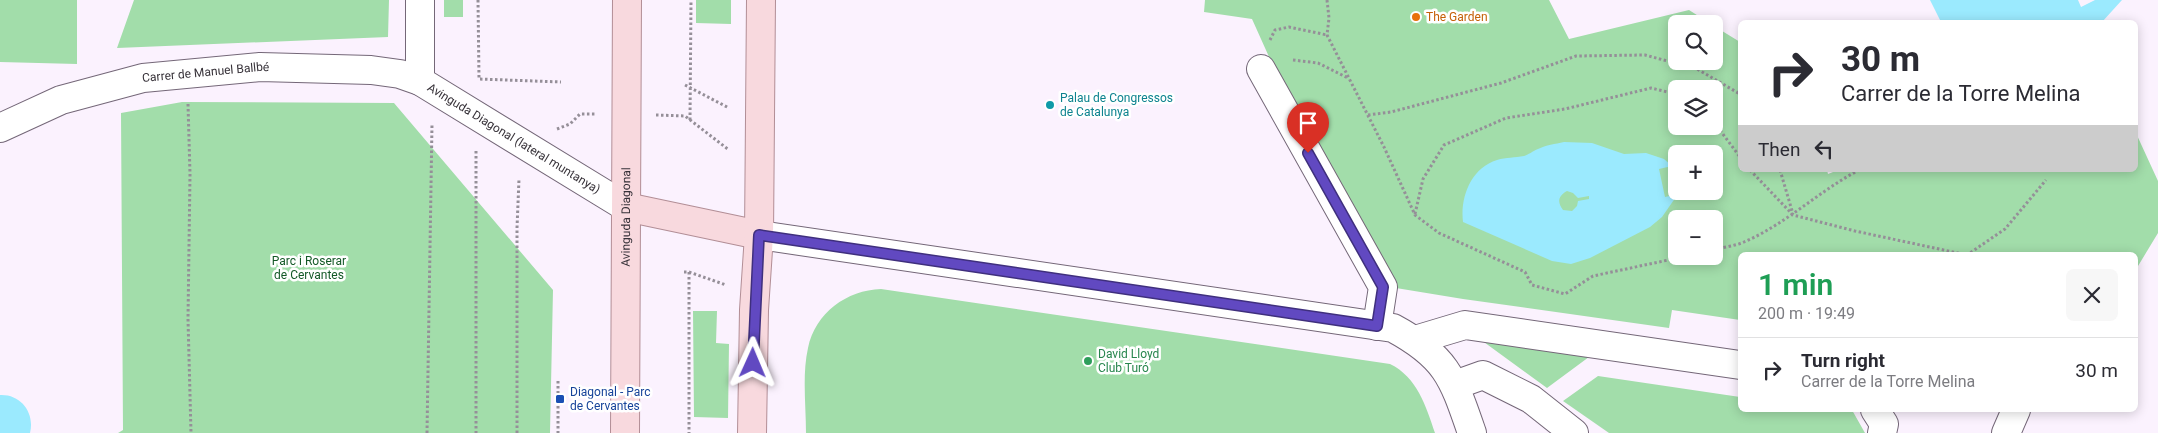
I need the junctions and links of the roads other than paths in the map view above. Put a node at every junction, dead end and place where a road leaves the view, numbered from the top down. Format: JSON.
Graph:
{"nodes":[{"id":1,"x":420,"y":0,"type":"edge"},
{"id":2,"x":628,"y":0,"type":"edge"},
{"id":3,"x":760,"y":0,"type":"edge"},
{"id":4,"x":1273,"y":64,"type":"road end"},
{"id":5,"x":420,"y":81,"type":"junction"},
{"id":6,"x":0,"y":128,"type":"edge"},
{"id":7,"x":626,"y":207,"type":"junction"},
{"id":8,"x":759,"y":235,"type":"junction"},
{"id":9,"x":1377,"y":326,"type":"junction"},
{"id":10,"x":1415,"y":340,"type":"junction"},
{"id":11,"x":1738,"y":365,"type":"edge"},
{"id":12,"x":1455,"y":385,"type":"junction"},
{"id":13,"x":1876,"y":412,"type":"edge"},
{"id":14,"x":2015,"y":412,"type":"edge"},
{"id":15,"x":625,"y":433,"type":"edge"},
{"id":16,"x":752,"y":433,"type":"edge"},
{"id":17,"x":1472,"y":433,"type":"edge"},
{"id":18,"x":1574,"y":433,"type":"edge"},
{"id":19,"x":1882,"y":433,"type":"edge"},
{"id":20,"x":2006,"y":433,"type":"edge"}],
"edges":[{"from":1,"to":5,"type":"street","name":"Avinguda Diagonal (lateral muntanya)"},
{"from":2,"to":7,"type":"main road","name":"Avinguda Diagonal"},
{"from":3,"to":8,"type":"main road"},
{"from":4,"to":9,"type":"street"},
{"from":5,"to":6,"type":"street","name":"Carrer de Manuel Ballbé"},
{"from":5,"to":7,"type":"street","name":"Avinguda Diagonal (lateral muntanya)"},
{"from":7,"to":8,"type":"main road"},
{"from":7,"to":15,"type":"main road","name":"Avinguda Diagonal"},
{"from":8,"to":9,"type":"street"},
{"from":8,"to":16,"type":"main road"},
{"from":9,"to":10,"type":"street"},
{"from":10,"to":11,"type":"street"},
{"from":10,"to":12,"type":"street"},
{"from":12,"to":17,"type":"street"},
{"from":12,"to":18,"type":"street"},
{"from":13,"to":19,"type":"street"},
{"from":14,"to":20,"type":"street"}]}
